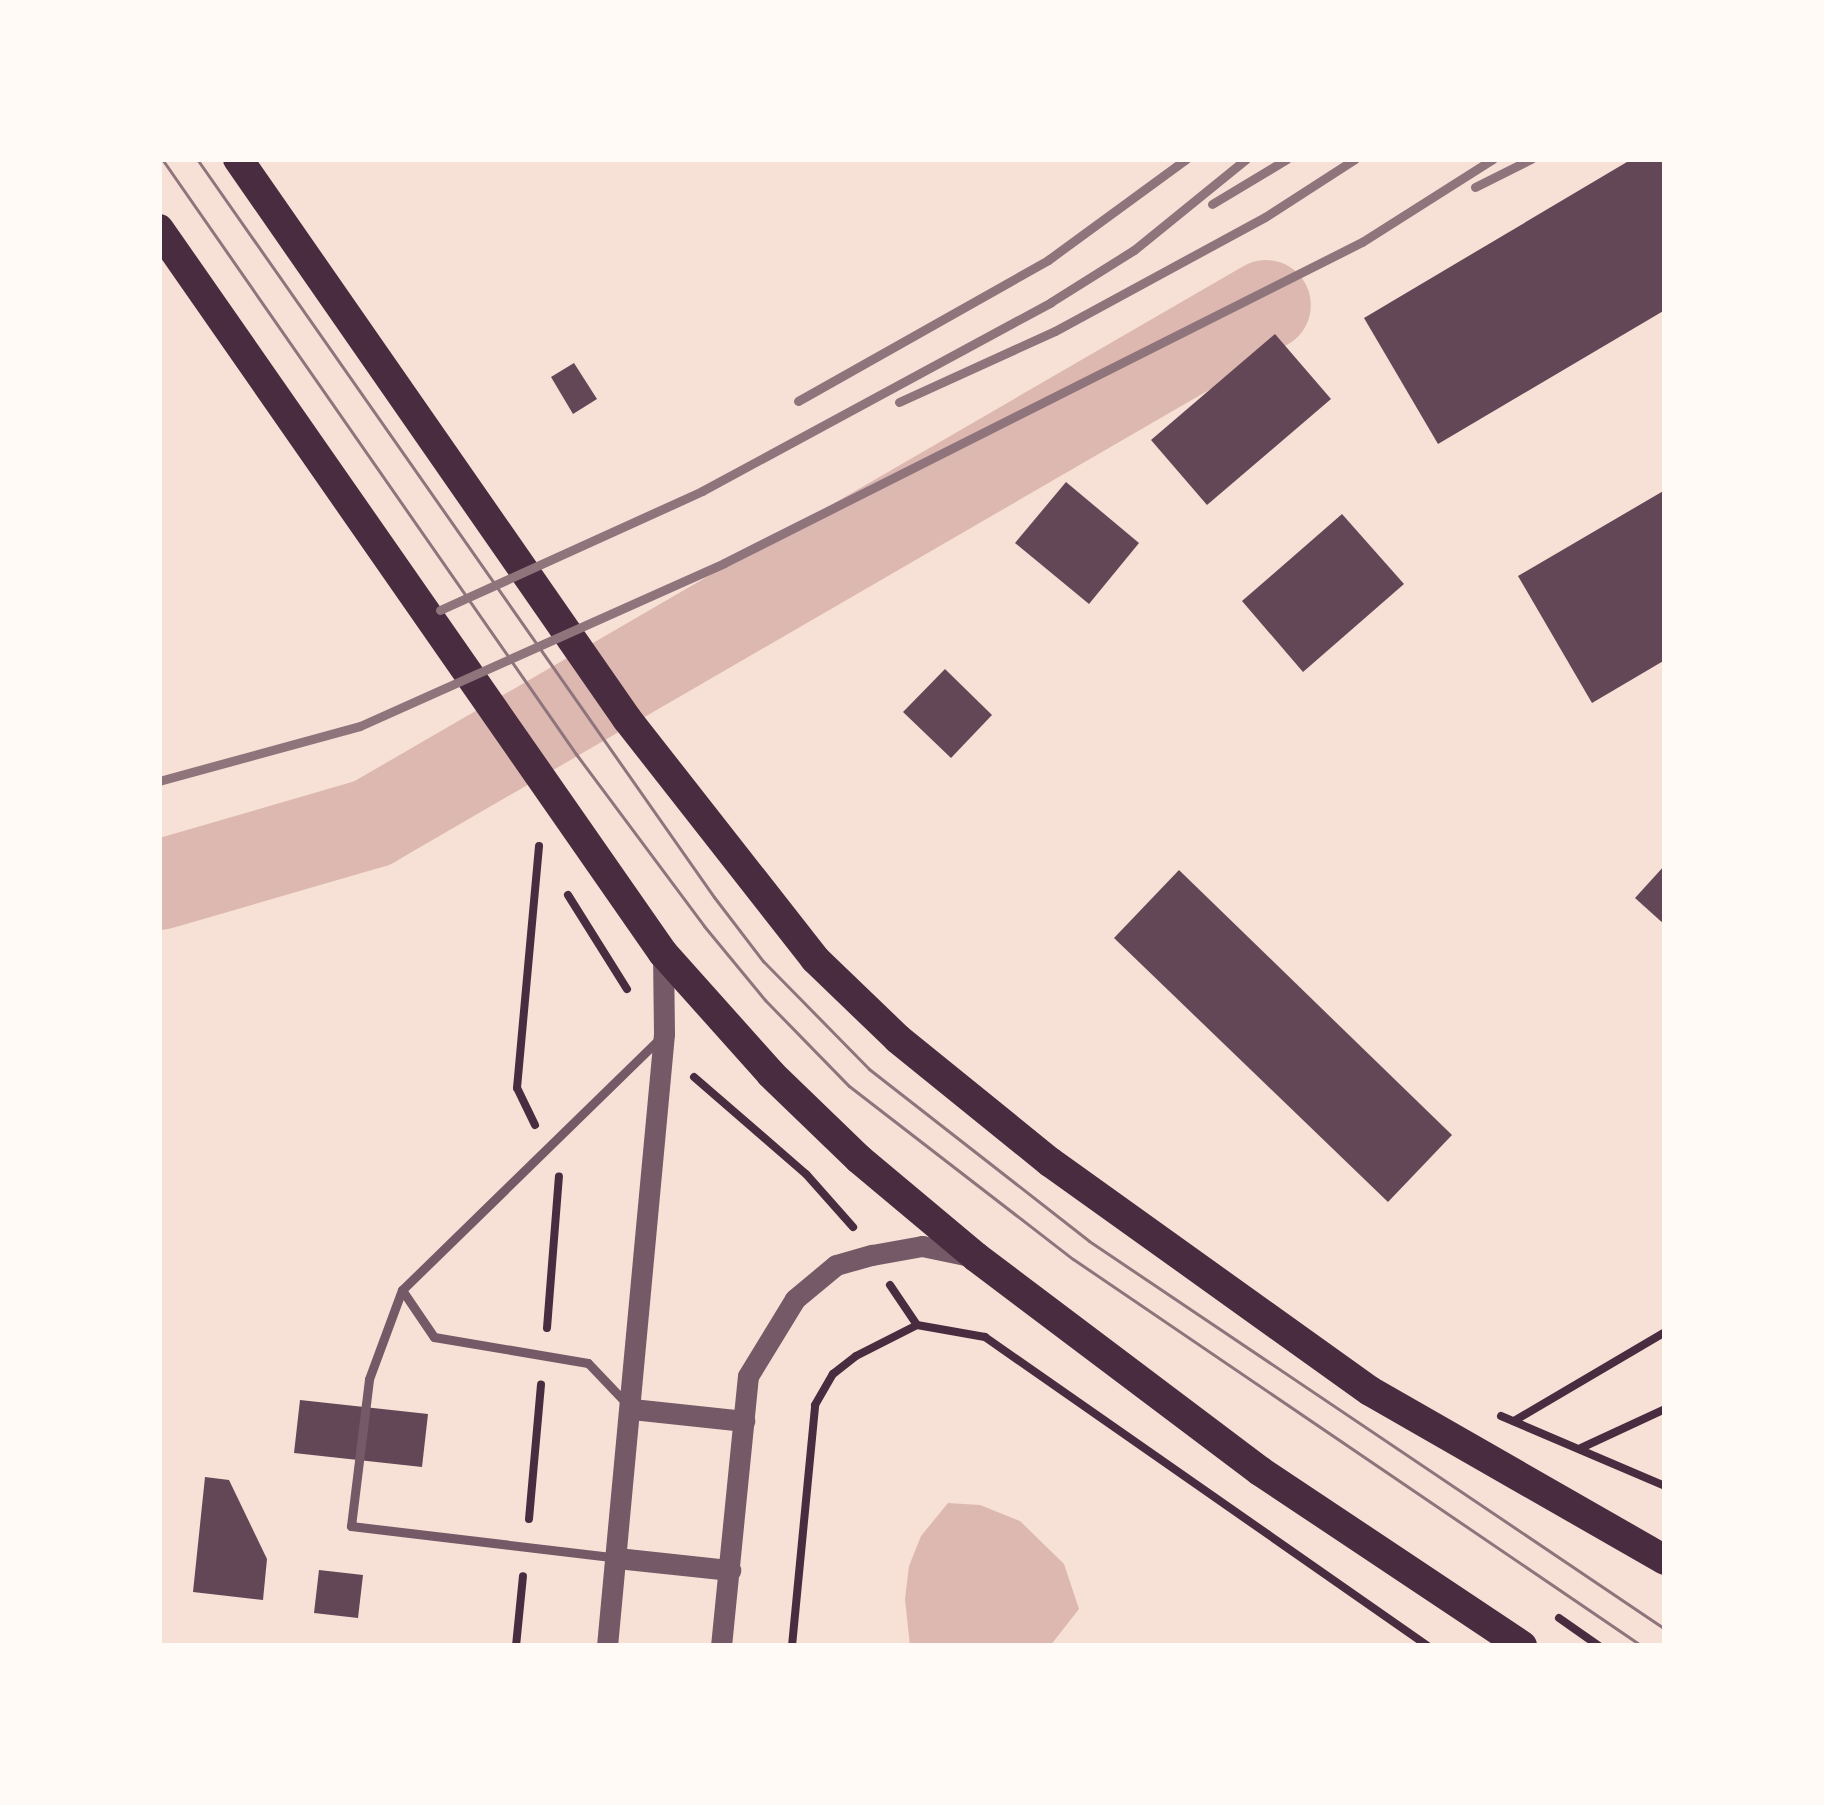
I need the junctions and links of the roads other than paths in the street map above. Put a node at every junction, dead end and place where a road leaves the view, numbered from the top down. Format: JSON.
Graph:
{"nodes":[{"id":1,"x":238,"y":159,"type":"edge"},
{"id":2,"x":159,"y":229,"type":"edge"},
{"id":3,"x":663,"y":953,"type":"junction"},
{"id":4,"x":664,"y":1034,"type":"junction"},
{"id":5,"x":976,"y":1257,"type":"junction"},
{"id":6,"x":402,"y":1290,"type":"junction"},
{"id":7,"x":632,"y":1408,"type":"junction"},
{"id":8,"x":744,"y":1421,"type":"junction"},
{"id":9,"x":617,"y":1558,"type":"junction"},
{"id":10,"x":1665,"y":1560,"type":"edge"},
{"id":11,"x":730,"y":1570,"type":"junction"},
{"id":12,"x":608,"y":1646,"type":"edge"},
{"id":13,"x":721,"y":1646,"type":"edge"},
{"id":14,"x":1522,"y":1646,"type":"edge"}],
"edges":[{"from":1,"to":10,"type":"main road"},
{"from":2,"to":3,"type":"main road"},
{"from":3,"to":4,"type":"street"},
{"from":3,"to":5,"type":"main road"},
{"from":4,"to":6,"type":"lane"},
{"from":4,"to":7,"type":"street"},
{"from":5,"to":8,"type":"street"},
{"from":5,"to":14,"type":"main road"},
{"from":6,"to":7,"type":"lane"},
{"from":6,"to":9,"type":"lane"},
{"from":7,"to":8,"type":"street"},
{"from":7,"to":9,"type":"street"},
{"from":8,"to":11,"type":"street"},
{"from":9,"to":11,"type":"street"},
{"from":9,"to":12,"type":"street"},
{"from":11,"to":13,"type":"street"}]}
